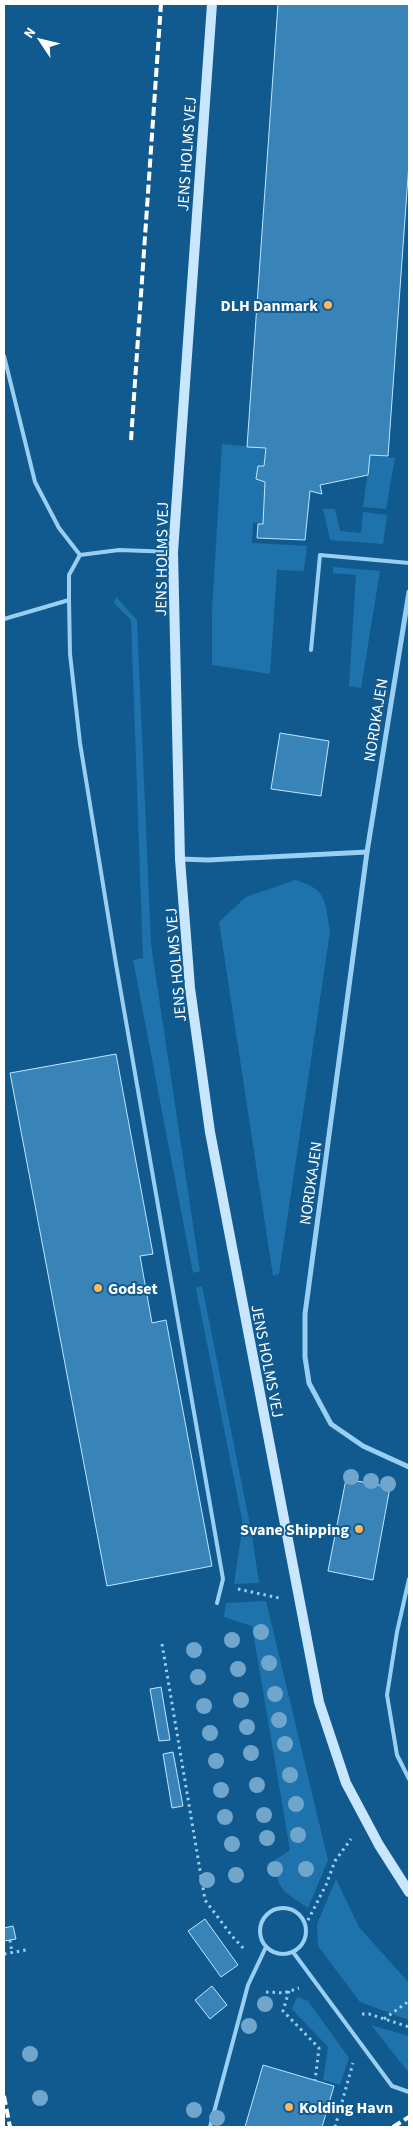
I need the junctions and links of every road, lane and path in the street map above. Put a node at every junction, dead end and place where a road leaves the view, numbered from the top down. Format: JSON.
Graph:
{"nodes":[{"id":1,"x":212,"y":4,"type":"edge"},
{"id":2,"x":4,"y":356,"type":"edge"},
{"id":3,"x":173,"y":552,"type":"junction"},
{"id":4,"x":80,"y":555,"type":"junction"},
{"id":5,"x":409,"y":563,"type":"edge"},
{"id":6,"x":409,"y":592,"type":"edge"},
{"id":7,"x":69,"y":600,"type":"junction"},
{"id":8,"x":4,"y":619,"type":"edge"},
{"id":9,"x":311,"y":650,"type":"dead end"},
{"id":10,"x":366,"y":852,"type":"junction"},
{"id":11,"x":180,"y":859,"type":"junction"},
{"id":12,"x":409,"y":1467,"type":"edge"},
{"id":13,"x":409,"y":1579,"type":"edge"},
{"id":14,"x":221,"y":1586,"type":"junction"},
{"id":15,"x":218,"y":1603,"type":"dead end"},
{"id":16,"x":299,"y":1603,"type":"junction"},
{"id":17,"x":162,"y":1644,"type":"dead end"},
{"id":18,"x":409,"y":1779,"type":"edge"},
{"id":19,"x":335,"y":1861,"type":"dead end"},
{"id":20,"x":409,"y":1892,"type":"edge"},
{"id":21,"x":305,"y":1926,"type":"junction"},
{"id":22,"x":10,"y":1940,"type":"dead end"},
{"id":23,"x":266,"y":1947,"type":"junction"},
{"id":24,"x":26,"y":1950,"type":"dead end"},
{"id":25,"x":247,"y":1952,"type":"dead end"},
{"id":26,"x":293,"y":1952,"type":"junction"},
{"id":27,"x":12,"y":1953,"type":"junction"},
{"id":28,"x":4,"y":1954,"type":"edge"},
{"id":29,"x":316,"y":1984,"type":"junction"},
{"id":30,"x":248,"y":1985,"type":"junction"},
{"id":31,"x":289,"y":1991,"type":"junction"},
{"id":32,"x":409,"y":2001,"type":"edge"},
{"id":33,"x":369,"y":2014,"type":"dead end"},
{"id":34,"x":384,"y":2019,"type":"junction"},
{"id":35,"x":409,"y":2027,"type":"edge"},
{"id":36,"x":360,"y":2041,"type":"junction"},
{"id":37,"x":315,"y":2081,"type":"dead end"},
{"id":38,"x":409,"y":2092,"type":"edge"},
{"id":39,"x":210,"y":2127,"type":"edge"},
{"id":40,"x":335,"y":2127,"type":"edge"}],
"edges":[{"from":1,"to":3,"type":"main road","name":"JENS HOLMS VEJ"},
{"from":2,"to":4,"type":"lane"},
{"from":3,"to":4,"type":"lane"},
{"from":3,"to":11,"type":"main road","name":"JENS HOLMS VEJ"},
{"from":4,"to":7,"type":"lane"},
{"from":5,"to":9,"type":"lane"},
{"from":6,"to":10,"type":"street","name":"NORDKAJEN"},
{"from":7,"to":8,"type":"lane"},
{"from":7,"to":14,"type":"lane"},
{"from":10,"to":11,"type":"street"},
{"from":10,"to":12,"type":"street","name":"NORDKAJEN"},
{"from":11,"to":16,"type":"main road","name":"JENS HOLMS VEJ"},
{"from":13,"to":18,"type":"lane"},
{"from":14,"to":15,"type":"lane"},
{"from":14,"to":16,"type":"path"},
{"from":16,"to":20,"type":"main road","name":"JENS HOLMS VEJ"},
{"from":17,"to":25,"type":"path"},
{"from":19,"to":21,"type":"path"},
{"from":21,"to":23,"type":"lane"},
{"from":21,"to":26,"type":"lane"},
{"from":22,"to":27,"type":"path"},
{"from":23,"to":26,"type":"lane"},
{"from":23,"to":30,"type":"lane"},
{"from":24,"to":27,"type":"path"},
{"from":26,"to":29,"type":"lane"},
{"from":27,"to":28,"type":"path"},
{"from":29,"to":31,"type":"path"},
{"from":29,"to":36,"type":"lane"},
{"from":30,"to":31,"type":"path"},
{"from":30,"to":39,"type":"lane"},
{"from":31,"to":37,"type":"path"},
{"from":32,"to":34,"type":"path"},
{"from":33,"to":34,"type":"path"},
{"from":34,"to":35,"type":"path"},
{"from":36,"to":38,"type":"lane"},
{"from":36,"to":40,"type":"path"}]}
